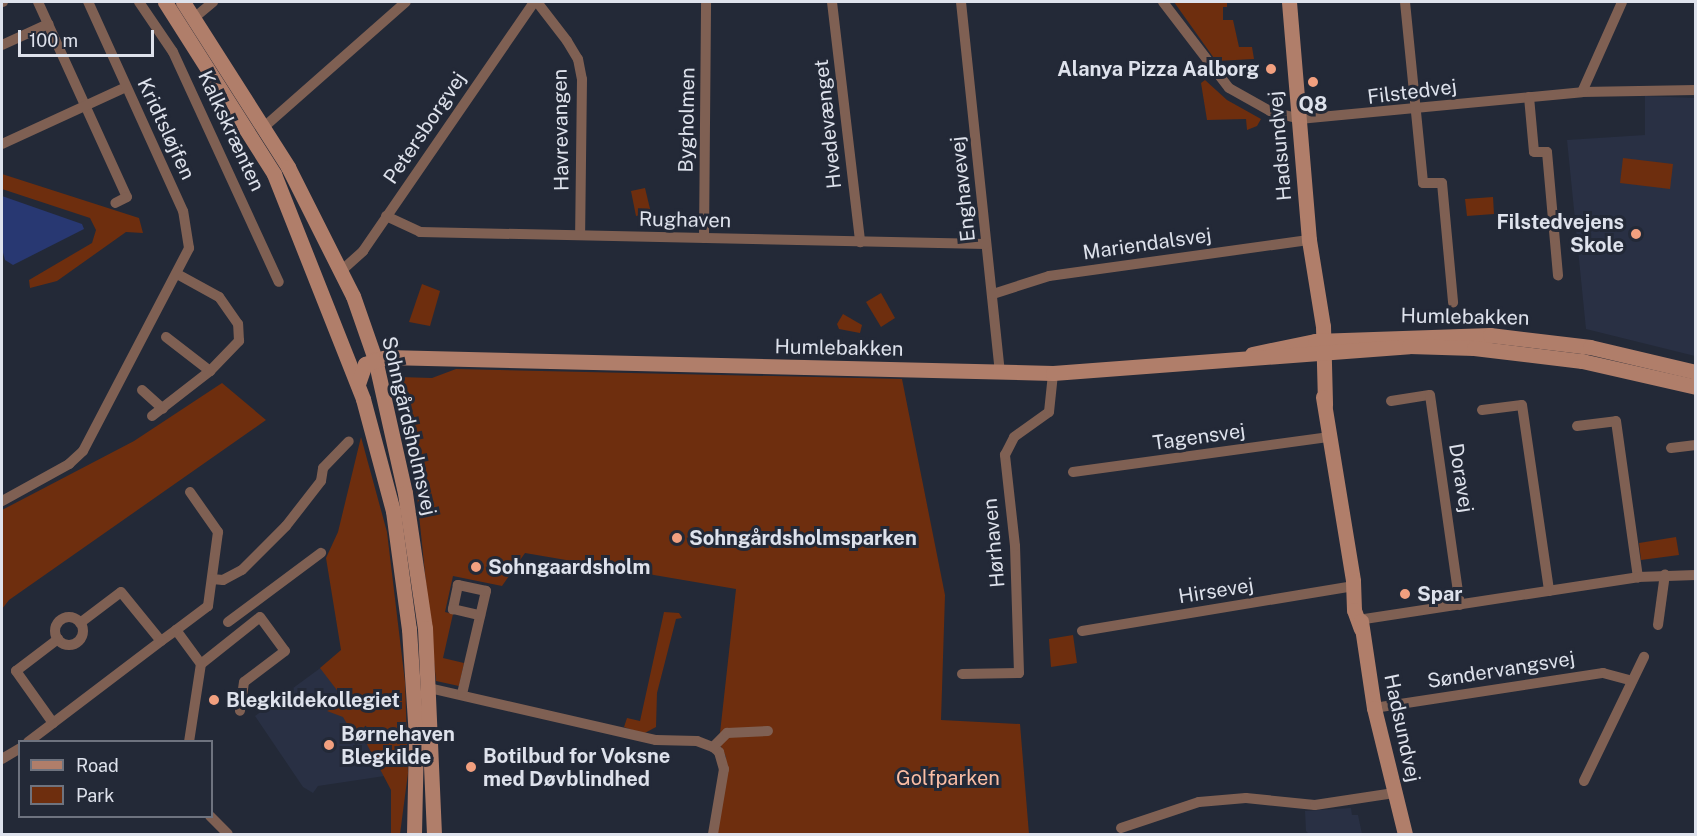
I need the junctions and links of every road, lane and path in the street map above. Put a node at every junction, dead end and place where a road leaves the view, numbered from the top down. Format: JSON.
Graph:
{"nodes":[{"id":1,"x":38,"y":2,"type":"edge"},
{"id":2,"x":88,"y":2,"type":"edge"},
{"id":3,"x":139,"y":2,"type":"edge"},
{"id":4,"x":165,"y":2,"type":"edge"},
{"id":5,"x":183,"y":2,"type":"edge"},
{"id":6,"x":213,"y":2,"type":"edge"},
{"id":7,"x":406,"y":2,"type":"edge"},
{"id":8,"x":536,"y":2,"type":"edge"},
{"id":9,"x":706,"y":2,"type":"edge"},
{"id":10,"x":832,"y":2,"type":"edge"},
{"id":11,"x":961,"y":2,"type":"edge"},
{"id":12,"x":1163,"y":2,"type":"edge"},
{"id":13,"x":1289,"y":2,"type":"edge"},
{"id":14,"x":1405,"y":2,"type":"edge"},
{"id":15,"x":1622,"y":2,"type":"edge"},
{"id":16,"x":194,"y":18,"type":"junction"},
{"id":17,"x":48,"y":24,"type":"junction"},
{"id":18,"x":2,"y":45,"type":"edge"},
{"id":19,"x":126,"y":87,"type":"junction"},
{"id":20,"x":1695,"y":90,"type":"edge"},
{"id":21,"x":1582,"y":92,"type":"junction"},
{"id":22,"x":1529,"y":97,"type":"junction"},
{"id":23,"x":85,"y":106,"type":"junction"},
{"id":24,"x":1415,"y":110,"type":"junction"},
{"id":25,"x":1299,"y":119,"type":"junction"},
{"id":26,"x":264,"y":127,"type":"junction"},
{"id":27,"x":2,"y":144,"type":"edge"},
{"id":28,"x":115,"y":203,"type":"dead end"},
{"id":29,"x":386,"y":216,"type":"junction"},
{"id":30,"x":580,"y":236,"type":"junction"},
{"id":31,"x":704,"y":238,"type":"junction"},
{"id":32,"x":1309,"y":240,"type":"junction"},
{"id":33,"x":860,"y":242,"type":"junction"},
{"id":34,"x":987,"y":244,"type":"junction"},
{"id":35,"x":341,"y":271,"type":"junction"},
{"id":36,"x":177,"y":274,"type":"junction"},
{"id":37,"x":1558,"y":276,"type":"dead end"},
{"id":38,"x":279,"y":282,"type":"dead end"},
{"id":39,"x":993,"y":294,"type":"junction"},
{"id":40,"x":1453,"y":302,"type":"dead end"},
{"id":41,"x":166,"y":337,"type":"dead end"},
{"id":42,"x":1320,"y":347,"type":"junction"},
{"id":43,"x":377,"y":364,"type":"junction"},
{"id":44,"x":210,"y":371,"type":"junction"},
{"id":45,"x":1695,"y":372,"type":"edge"},
{"id":46,"x":1000,"y":373,"type":"junction"},
{"id":47,"x":1053,"y":373,"type":"junction"},
{"id":48,"x":359,"y":376,"type":"junction"},
{"id":49,"x":1695,"y":387,"type":"edge"},
{"id":50,"x":142,"y":390,"type":"dead end"},
{"id":51,"x":1391,"y":400,"type":"dead end"},
{"id":52,"x":163,"y":409,"type":"junction"},
{"id":53,"x":1482,"y":410,"type":"dead end"},
{"id":54,"x":152,"y":417,"type":"dead end"},
{"id":55,"x":1577,"y":426,"type":"dead end"},
{"id":56,"x":1330,"y":437,"type":"junction"},
{"id":57,"x":349,"y":441,"type":"dead end"},
{"id":58,"x":1695,"y":445,"type":"edge"},
{"id":59,"x":1671,"y":448,"type":"dead end"},
{"id":60,"x":1072,"y":472,"type":"dead end"},
{"id":61,"x":190,"y":492,"type":"dead end"},
{"id":62,"x":2,"y":501,"type":"edge"},
{"id":63,"x":321,"y":553,"type":"dead end"},
{"id":64,"x":1665,"y":574,"type":"junction"},
{"id":65,"x":1695,"y":575,"type":"edge"},
{"id":66,"x":1638,"y":577,"type":"junction"},
{"id":67,"x":212,"y":579,"type":"junction"},
{"id":68,"x":1354,"y":585,"type":"junction"},
{"id":69,"x":1549,"y":591,"type":"junction"},
{"id":70,"x":1460,"y":605,"type":"junction"},
{"id":71,"x":250,"y":606,"type":"junction"},
{"id":72,"x":480,"y":615,"type":"dead end"},
{"id":73,"x":260,"y":617,"type":"junction"},
{"id":74,"x":228,"y":621,"type":"dead end"},
{"id":75,"x":80,"y":623,"type":"junction"},
{"id":76,"x":1360,"y":623,"type":"junction"},
{"id":77,"x":1658,"y":625,"type":"dead end"},
{"id":78,"x":176,"y":630,"type":"junction"},
{"id":79,"x":1083,"y":631,"type":"dead end"},
{"id":80,"x":58,"y":639,"type":"junction"},
{"id":81,"x":161,"y":641,"type":"junction"},
{"id":82,"x":1644,"y":657,"type":"dead end"},
{"id":83,"x":201,"y":664,"type":"junction"},
{"id":84,"x":962,"y":674,"type":"dead end"},
{"id":85,"x":1632,"y":681,"type":"junction"},
{"id":86,"x":429,"y":688,"type":"junction"},
{"id":87,"x":462,"y":694,"type":"junction"},
{"id":88,"x":1374,"y":708,"type":"junction"},
{"id":89,"x":240,"y":711,"type":"dead end"},
{"id":90,"x":53,"y":723,"type":"junction"},
{"id":91,"x":768,"y":731,"type":"dead end"},
{"id":92,"x":41,"y":738,"type":"edge"},
{"id":93,"x":189,"y":740,"type":"edge"},
{"id":94,"x":713,"y":747,"type":"junction"},
{"id":95,"x":18,"y":749,"type":"edge"},
{"id":96,"x":2,"y":759,"type":"edge"},
{"id":97,"x":1584,"y":781,"type":"dead end"},
{"id":98,"x":1394,"y":793,"type":"junction"},
{"id":99,"x":212,"y":818,"type":"edge"},
{"id":100,"x":1122,"y":831,"type":"edge"},
{"id":101,"x":228,"y":834,"type":"edge"},
{"id":102,"x":414,"y":834,"type":"edge"},
{"id":103,"x":434,"y":834,"type":"edge"},
{"id":104,"x":713,"y":834,"type":"edge"},
{"id":105,"x":1110,"y":834,"type":"edge"},
{"id":106,"x":1405,"y":834,"type":"edge"}],
"edges":[{"from":1,"to":17,"type":"street"},
{"from":2,"to":19,"type":"street","name":"Kridtsløjfen"},
{"from":3,"to":38,"type":"street","name":"Kalkskrænten"},
{"from":4,"to":48,"type":"street","name":"Sohngårdsholmsvej"},
{"from":5,"to":16,"type":"street","name":"Sohngårdsholmsvej"},
{"from":6,"to":16,"type":"street"},
{"from":7,"to":26,"type":"street"},
{"from":8,"to":29,"type":"street","name":"Petersborgvej"},
{"from":8,"to":30,"type":"street","name":"Havrevangen"},
{"from":9,"to":31,"type":"street","name":"Bygholmen"},
{"from":10,"to":33,"type":"street","name":"Hvedevænget"},
{"from":11,"to":34,"type":"street","name":"Enghavevej"},
{"from":12,"to":25,"type":"street","name":"Filstedvej"},
{"from":13,"to":25,"type":"street","name":"Hadsundvej"},
{"from":14,"to":24,"type":"street"},
{"from":15,"to":21,"type":"street"},
{"from":16,"to":26,"type":"street","name":"Sohngårdsholmsvej"},
{"from":17,"to":18,"type":"street"},
{"from":17,"to":23,"type":"street"},
{"from":19,"to":23,"type":"street"},
{"from":19,"to":36,"type":"street","name":"Kridtsløjfen"},
{"from":20,"to":21,"type":"street","name":"Filstedvej"},
{"from":21,"to":22,"type":"street","name":"Filstedvej"},
{"from":22,"to":24,"type":"street","name":"Filstedvej"},
{"from":22,"to":37,"type":"street"},
{"from":23,"to":27,"type":"street"},
{"from":23,"to":28,"type":"street"},
{"from":24,"to":25,"type":"street","name":"Filstedvej"},
{"from":24,"to":40,"type":"street"},
{"from":25,"to":32,"type":"street","name":"Hadsundvej"},
{"from":26,"to":35,"type":"street","name":"Sohngårdsholmsvej"},
{"from":29,"to":30,"type":"street","name":"Rughaven"},
{"from":29,"to":35,"type":"street","name":"Petersborgvej"},
{"from":30,"to":31,"type":"street","name":"Rughaven"},
{"from":31,"to":33,"type":"street","name":"Rughaven"},
{"from":32,"to":39,"type":"street","name":"Mariendalsvej"},
{"from":32,"to":42,"type":"street","name":"Hadsundvej"},
{"from":33,"to":34,"type":"street","name":"Rughaven"},
{"from":34,"to":39,"type":"street","name":"Enghavevej"},
{"from":35,"to":43,"type":"street","name":"Sohngårdsholmsvej"},
{"from":36,"to":44,"type":"street"},
{"from":36,"to":62,"type":"street","name":"Kridtsløjfen"},
{"from":39,"to":46,"type":"street","name":"Enghavevej"},
{"from":41,"to":44,"type":"street"},
{"from":42,"to":45,"type":"street","name":"Humlebakken"},
{"from":42,"to":47,"type":"street","name":"Humlebakken"},
{"from":42,"to":49,"type":"street","name":"Humlebakken"},
{"from":42,"to":56,"type":"street","name":"Hadsundvej"},
{"from":43,"to":46,"type":"street","name":"Humlebakken"},
{"from":43,"to":48,"type":"street"},
{"from":43,"to":86,"type":"street","name":"Sohngårdsholmsvej"},
{"from":44,"to":52,"type":"street"},
{"from":46,"to":47,"type":"street","name":"Humlebakken"},
{"from":47,"to":84,"type":"street","name":"Hørhaven"},
{"from":48,"to":102,"type":"street","name":"Sohngårdsholmsvej"},
{"from":50,"to":52,"type":"street"},
{"from":51,"to":70,"type":"street","name":"Doravej"},
{"from":52,"to":54,"type":"street"},
{"from":53,"to":69,"type":"street"},
{"from":55,"to":66,"type":"street"},
{"from":56,"to":60,"type":"street","name":"Tagensvej"},
{"from":56,"to":68,"type":"street","name":"Hadsundvej"},
{"from":57,"to":67,"type":"street"},
{"from":58,"to":59,"type":"street"},
{"from":61,"to":67,"type":"street"},
{"from":63,"to":71,"type":"street"},
{"from":64,"to":65,"type":"street"},
{"from":64,"to":66,"type":"street"},
{"from":64,"to":77,"type":"street"},
{"from":66,"to":69,"type":"street"},
{"from":67,"to":78,"type":"street"},
{"from":68,"to":76,"type":"street","name":"Hadsundvej"},
{"from":68,"to":79,"type":"street","name":"Hirsevej"},
{"from":69,"to":70,"type":"street"},
{"from":70,"to":76,"type":"street"},
{"from":71,"to":73,"type":"street"},
{"from":71,"to":74,"type":"street"},
{"from":72,"to":87,"type":"street"},
{"from":73,"to":83,"type":"street"},
{"from":73,"to":89,"type":"street"},
{"from":75,"to":80,"type":"street"},
{"from":75,"to":80,"type":"street"},
{"from":75,"to":81,"type":"street"},
{"from":76,"to":88,"type":"street","name":"Hadsundvej"},
{"from":78,"to":81,"type":"street"},
{"from":78,"to":83,"type":"street"},
{"from":80,"to":90,"type":"street"},
{"from":81,"to":90,"type":"street"},
{"from":82,"to":85,"type":"street"},
{"from":83,"to":93,"type":"street"},
{"from":85,"to":88,"type":"street","name":"Søndervangsvej"},
{"from":85,"to":97,"type":"street"},
{"from":86,"to":87,"type":"street"},
{"from":86,"to":103,"type":"street","name":"Sohngårdsholmsvej"},
{"from":87,"to":94,"type":"street"},
{"from":88,"to":98,"type":"street","name":"Hadsundvej"},
{"from":90,"to":92,"type":"street"},
{"from":91,"to":94,"type":"street"},
{"from":94,"to":104,"type":"street"},
{"from":95,"to":96,"type":"street"},
{"from":98,"to":100,"type":"street"},
{"from":98,"to":106,"type":"street","name":"Hadsundvej"},
{"from":99,"to":101,"type":"street"},
{"from":100,"to":105,"type":"street"}]}
